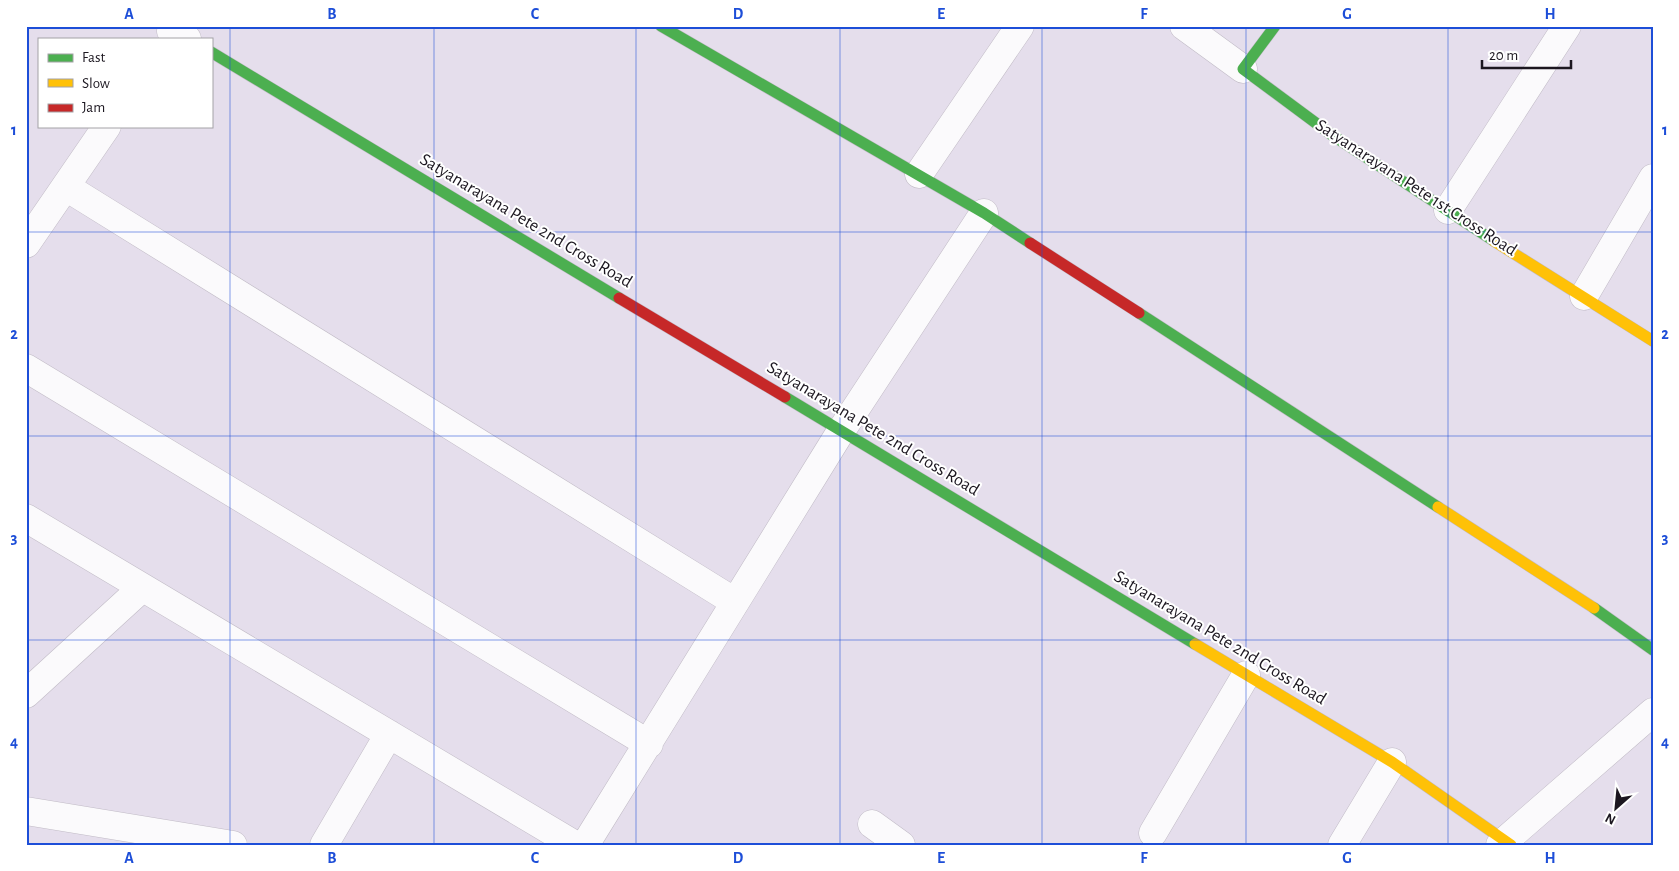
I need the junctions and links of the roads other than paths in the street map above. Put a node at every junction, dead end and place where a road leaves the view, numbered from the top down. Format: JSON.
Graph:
{"nodes":[{"id":1,"x":661,"y":26,"type":"edge"},
{"id":2,"x":1020,"y":26,"type":"edge"},
{"id":3,"x":1184,"y":26,"type":"edge"},
{"id":4,"x":1275,"y":26,"type":"edge"},
{"id":5,"x":1567,"y":26,"type":"edge"},
{"id":6,"x":212,"y":53,"type":"edge"},
{"id":7,"x":1243,"y":69,"type":"junction"},
{"id":8,"x":106,"y":128,"type":"edge"},
{"id":9,"x":919,"y":174,"type":"junction"},
{"id":10,"x":1653,"y":178,"type":"edge"},
{"id":11,"x":66,"y":187,"type":"junction"},
{"id":12,"x":1448,"y":210,"type":"junction"},
{"id":13,"x":984,"y":213,"type":"junction"},
{"id":14,"x":26,"y":244,"type":"edge"},
{"id":15,"x":1584,"y":296,"type":"junction"},
{"id":16,"x":1653,"y":341,"type":"edge"},
{"id":17,"x":26,"y":368,"type":"edge"},
{"id":18,"x":841,"y":431,"type":"junction"},
{"id":19,"x":26,"y":518,"type":"edge"},
{"id":20,"x":142,"y":588,"type":"junction"},
{"id":21,"x":735,"y":602,"type":"junction"},
{"id":22,"x":1653,"y":650,"type":"edge"},
{"id":23,"x":1246,"y":675,"type":"junction"},
{"id":24,"x":26,"y":694,"type":"edge"},
{"id":25,"x":1653,"y":712,"type":"edge"},
{"id":26,"x":389,"y":734,"type":"junction"},
{"id":27,"x":648,"y":744,"type":"junction"},
{"id":28,"x":1392,"y":762,"type":"junction"},
{"id":29,"x":26,"y":811,"type":"edge"},
{"id":30,"x":872,"y":824,"type":"dead end"},
{"id":31,"x":1153,"y":833,"type":"dead end"},
{"id":32,"x":1505,"y":843,"type":"edge"},
{"id":33,"x":232,"y":845,"type":"edge"},
{"id":34,"x":324,"y":845,"type":"edge"},
{"id":35,"x":575,"y":845,"type":"edge"},
{"id":36,"x":586,"y":845,"type":"edge"},
{"id":37,"x":901,"y":845,"type":"edge"},
{"id":38,"x":1342,"y":845,"type":"edge"}],
"edges":[{"from":1,"to":9,"type":"street"},
{"from":2,"to":9,"type":"street"},
{"from":3,"to":7,"type":"street","name":"Satyanarayana Pete 1st Cross Road"},
{"from":4,"to":7,"type":"street"},
{"from":5,"to":12,"type":"street"},
{"from":6,"to":18,"type":"street","name":"Satyanarayana Pete 2nd Cross Road"},
{"from":7,"to":12,"type":"street","name":"Satyanarayana Pete 1st Cross Road"},
{"from":8,"to":11,"type":"street"},
{"from":9,"to":13,"type":"street"},
{"from":10,"to":15,"type":"street"},
{"from":11,"to":14,"type":"street"},
{"from":11,"to":21,"type":"street"},
{"from":12,"to":15,"type":"street","name":"Satyanarayana Pete 1st Cross Road"},
{"from":13,"to":18,"type":"street"},
{"from":13,"to":22,"type":"street"},
{"from":15,"to":16,"type":"street","name":"Satyanarayana Pete 1st Cross Road"},
{"from":17,"to":27,"type":"street"},
{"from":18,"to":21,"type":"street"},
{"from":18,"to":23,"type":"street","name":"Satyanarayana Pete 2nd Cross Road"},
{"from":19,"to":20,"type":"street"},
{"from":20,"to":24,"type":"street"},
{"from":20,"to":26,"type":"street"},
{"from":21,"to":27,"type":"street"},
{"from":23,"to":28,"type":"street","name":"Satyanarayana Pete 2nd Cross Road"},
{"from":23,"to":31,"type":"street"},
{"from":25,"to":32,"type":"street"},
{"from":26,"to":34,"type":"street"},
{"from":26,"to":35,"type":"street"},
{"from":27,"to":36,"type":"street"},
{"from":28,"to":32,"type":"street","name":"Satyanarayana Pete 2nd Cross Road"},
{"from":28,"to":38,"type":"street"},
{"from":29,"to":33,"type":"street"},
{"from":30,"to":37,"type":"street"}]}
